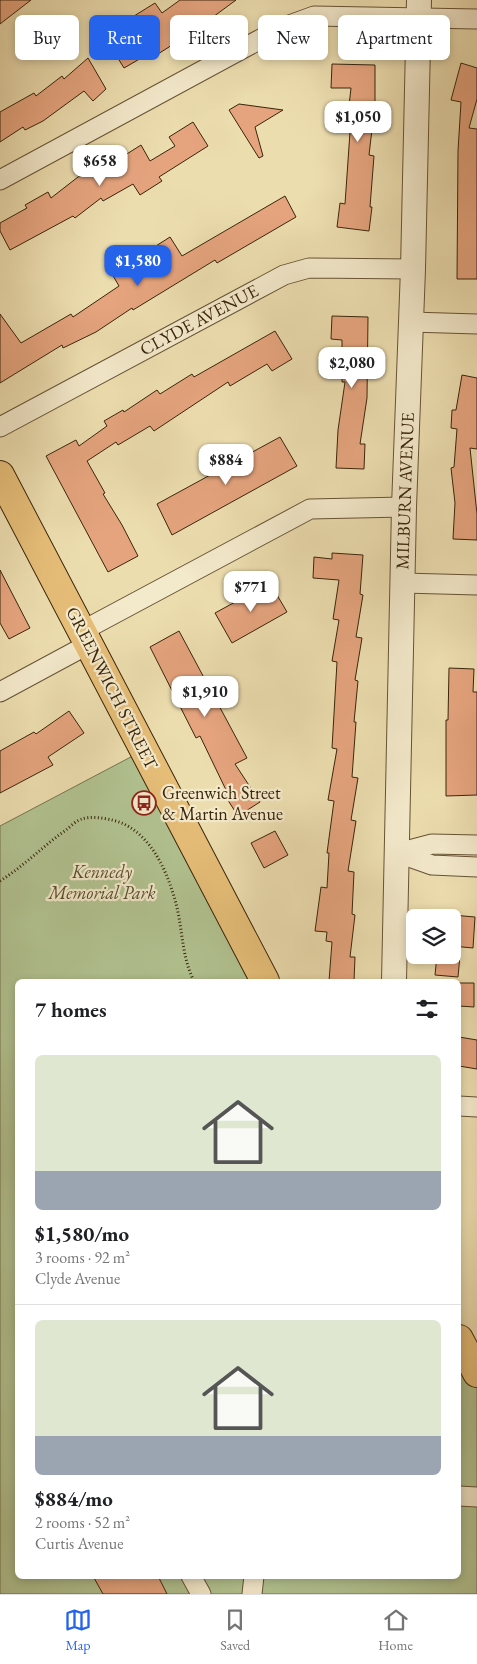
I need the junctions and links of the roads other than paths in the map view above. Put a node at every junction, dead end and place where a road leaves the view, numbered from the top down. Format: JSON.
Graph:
{"nodes":[{"id":1,"x":419,"y":9,"type":"edge"},
{"id":2,"x":477,"y":19,"type":"edge"},
{"id":3,"x":0,"y":180,"type":"edge"},
{"id":4,"x":413,"y":269,"type":"junction"},
{"id":5,"x":411,"y":322,"type":"junction"},
{"id":6,"x":477,"y":324,"type":"edge"},
{"id":7,"x":0,"y":427,"type":"edge"},
{"id":8,"x":0,"y":475,"type":"edge"},
{"id":9,"x":404,"y":507,"type":"junction"},
{"id":10,"x":402,"y":583,"type":"junction"},
{"id":11,"x":477,"y":585,"type":"edge"},
{"id":12,"x":86,"y":637,"type":"junction"},
{"id":13,"x":0,"y":692,"type":"edge"},
{"id":14,"x":477,"y":845,"type":"edge"},
{"id":15,"x":398,"y":854,"type":"junction"},
{"id":16,"x":477,"y":867,"type":"edge"},
{"id":17,"x":264,"y":979,"type":"edge"},
{"id":18,"x":394,"y":979,"type":"edge"},
{"id":19,"x":461,"y":1106,"type":"edge"},
{"id":20,"x":477,"y":1107,"type":"edge"},
{"id":21,"x":461,"y":1347,"type":"edge"},
{"id":22,"x":477,"y":1373,"type":"edge"},
{"id":23,"x":461,"y":1496,"type":"edge"},
{"id":24,"x":477,"y":1497,"type":"edge"},
{"id":25,"x":193,"y":1579,"type":"edge"},
{"id":26,"x":254,"y":1579,"type":"edge"},
{"id":27,"x":201,"y":1594,"type":"edge"},
{"id":28,"x":252,"y":1594,"type":"edge"}],
"edges":[{"from":1,"to":2,"type":"street"},
{"from":1,"to":3,"type":"street"},
{"from":1,"to":4,"type":"street","name":"MILBURN AVENUE"},
{"from":4,"to":5,"type":"street","name":"MILBURN AVENUE"},
{"from":4,"to":7,"type":"street","name":"CLYDE AVENUE"},
{"from":5,"to":6,"type":"street"},
{"from":5,"to":9,"type":"street","name":"MILBURN AVENUE"},
{"from":8,"to":12,"type":"main road","name":"GREENWICH STREET"},
{"from":9,"to":10,"type":"street","name":"MILBURN AVENUE"},
{"from":9,"to":12,"type":"street"},
{"from":10,"to":11,"type":"street"},
{"from":10,"to":15,"type":"street","name":"MILBURN AVENUE"},
{"from":12,"to":13,"type":"street"},
{"from":12,"to":17,"type":"main road","name":"GREENWICH STREET"},
{"from":14,"to":15,"type":"street"},
{"from":15,"to":16,"type":"street"},
{"from":15,"to":18,"type":"street","name":"MILBURN AVENUE"},
{"from":19,"to":20,"type":"street"},
{"from":21,"to":22,"type":"main road"},
{"from":23,"to":24,"type":"street"},
{"from":25,"to":27,"type":"street"},
{"from":26,"to":28,"type":"street"}]}
